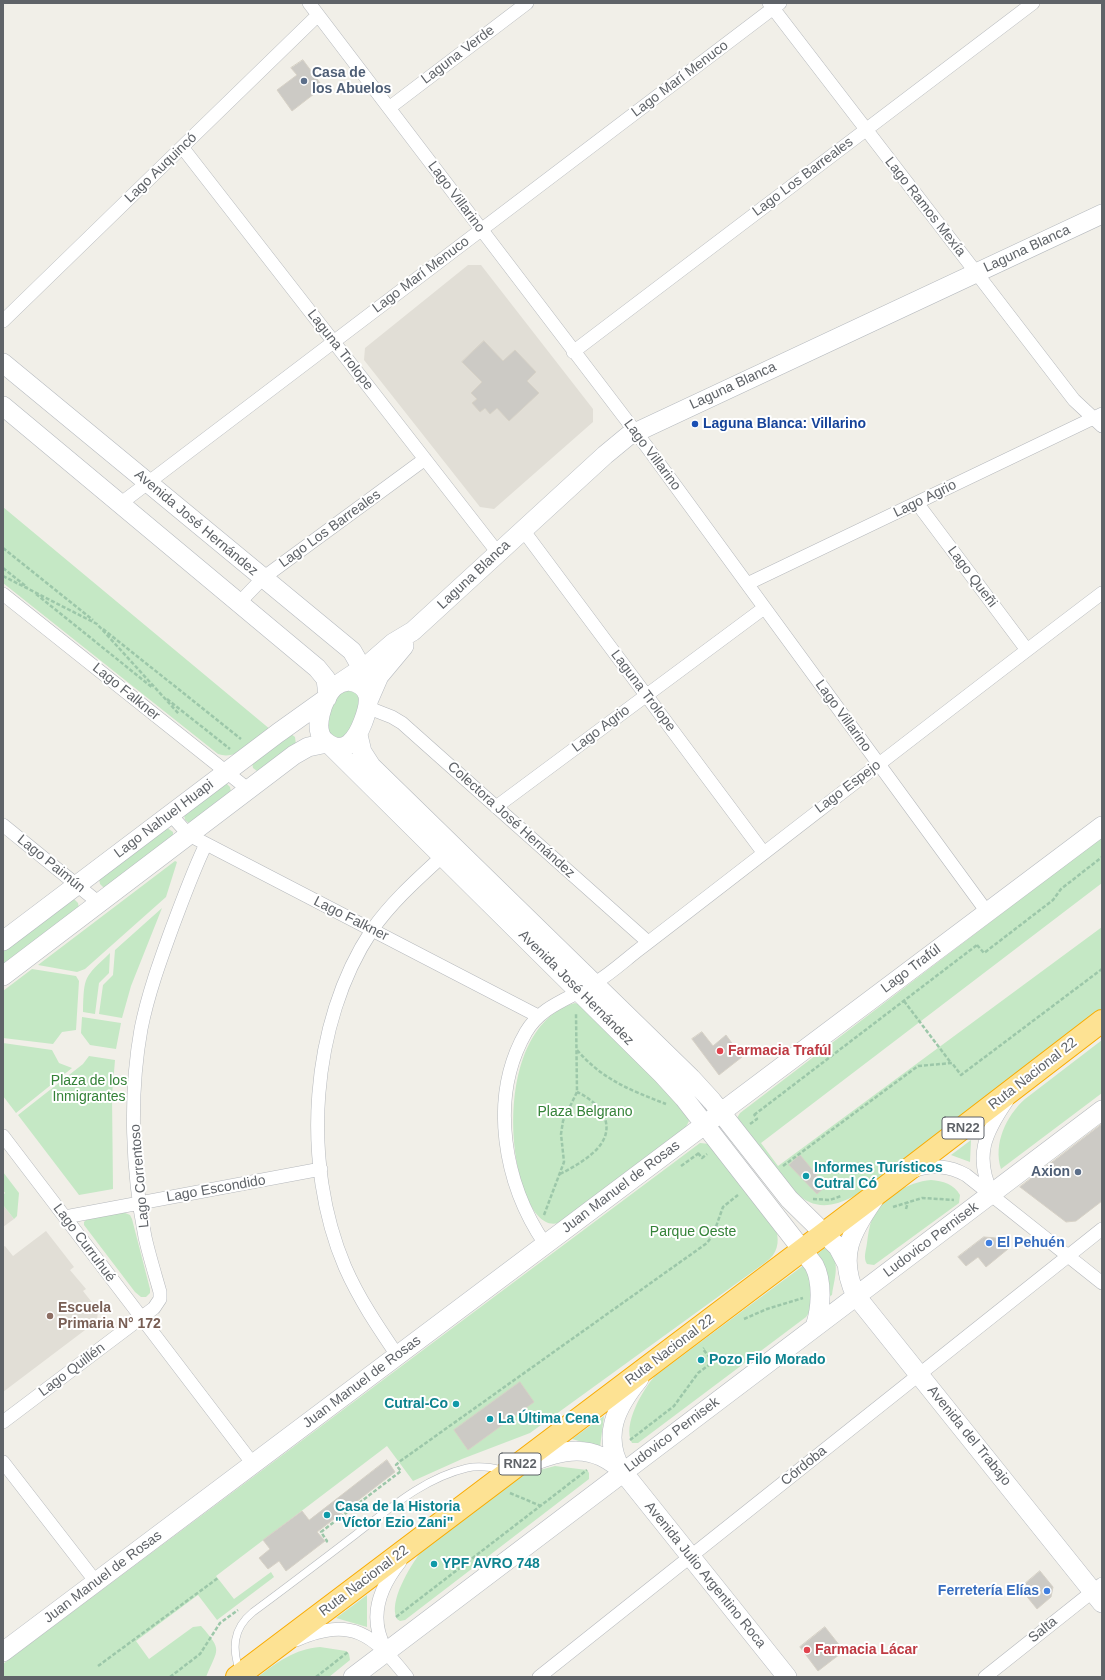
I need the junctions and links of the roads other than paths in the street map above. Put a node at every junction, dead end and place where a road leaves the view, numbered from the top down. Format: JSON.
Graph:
{"nodes":[{"id":1,"x":309,"y":3,"type":"edge"},
{"id":2,"x":527,"y":3,"type":"edge"},
{"id":3,"x":1032,"y":3,"type":"edge"},
{"id":4,"x":774,"y":5,"type":"edge"},
{"id":5,"x":318,"y":15,"type":"junction"},
{"id":6,"x":389,"y":108,"type":"junction"},
{"id":7,"x":866,"y":130,"type":"junction"},
{"id":8,"x":182,"y":147,"type":"junction"},
{"id":9,"x":1102,"y":214,"type":"edge"},
{"id":10,"x":481,"y":230,"type":"junction"},
{"id":11,"x":976,"y":273,"type":"junction"},
{"id":12,"x":3,"y":321,"type":"edge"},
{"id":13,"x":334,"y":342,"type":"junction"},
{"id":14,"x":573,"y":352,"type":"junction"},
{"id":15,"x":3,"y":363,"type":"edge"},
{"id":16,"x":3,"y":406,"type":"edge"},
{"id":17,"x":1099,"y":419,"type":"edge"},
{"id":18,"x":635,"y":432,"type":"junction"},
{"id":19,"x":425,"y":459,"type":"junction"},
{"id":20,"x":148,"y":483,"type":"junction"},
{"id":21,"x":917,"y":503,"type":"junction"},
{"id":22,"x":120,"y":504,"type":"junction"},
{"id":23,"x":523,"y":530,"type":"junction"},
{"id":24,"x":498,"y":553,"type":"junction"},
{"id":25,"x":263,"y":578,"type":"junction"},
{"id":26,"x":748,"y":584,"type":"junction"},
{"id":27,"x":1102,"y":593,"type":"edge"},
{"id":28,"x":3,"y":594,"type":"edge"},
{"id":29,"x":239,"y":603,"type":"junction"},
{"id":30,"x":764,"y":608,"type":"junction"},
{"id":31,"x":413,"y":631,"type":"junction"},
{"id":32,"x":1027,"y":650,"type":"junction"},
{"id":33,"x":362,"y":668,"type":"junction"},
{"id":34,"x":331,"y":693,"type":"junction"},
{"id":35,"x":646,"y":695,"type":"junction"},
{"id":36,"x":369,"y":701,"type":"junction"},
{"id":37,"x":358,"y":735,"type":"junction"},
{"id":38,"x":328,"y":744,"type":"junction"},
{"id":39,"x":878,"y":764,"type":"junction"},
{"id":40,"x":226,"y":772,"type":"junction"},
{"id":41,"x":249,"y":790,"type":"junction"},
{"id":42,"x":496,"y":807,"type":"junction"},
{"id":43,"x":170,"y":814,"type":"junction"},
{"id":44,"x":3,"y":825,"type":"edge"},
{"id":45,"x":1102,"y":826,"type":"edge"},
{"id":46,"x":189,"y":835,"type":"junction"},
{"id":47,"x":206,"y":844,"type":"junction"},
{"id":48,"x":448,"y":851,"type":"junction"},
{"id":49,"x":763,"y":852,"type":"junction"},
{"id":50,"x":77,"y":885,"type":"junction"},
{"id":51,"x":99,"y":903,"type":"junction"},
{"id":52,"x":987,"y":912,"type":"junction"},
{"id":53,"x":372,"y":930,"type":"junction"},
{"id":54,"x":3,"y":941,"type":"edge"},
{"id":55,"x":648,"y":942,"type":"junction"},
{"id":56,"x":3,"y":976,"type":"edge"},
{"id":57,"x":583,"y":994,"type":"junction"},
{"id":58,"x":538,"y":1016,"type":"junction"},
{"id":59,"x":1102,"y":1021,"type":"edge"},
{"id":60,"x":1016,"y":1088,"type":"junction"},
{"id":61,"x":1102,"y":1110,"type":"edge"},
{"id":62,"x":721,"y":1112,"type":"junction"},
{"id":63,"x":705,"y":1124,"type":"junction"},
{"id":64,"x":3,"y":1136,"type":"edge"},
{"id":65,"x":321,"y":1169,"type":"junction"},
{"id":66,"x":887,"y":1194,"type":"junction"},
{"id":67,"x":992,"y":1194,"type":"junction"},
{"id":68,"x":140,"y":1203,"type":"junction"},
{"id":69,"x":65,"y":1217,"type":"junction"},
{"id":70,"x":1102,"y":1229,"type":"edge"},
{"id":71,"x":824,"y":1233,"type":"junction"},
{"id":72,"x":545,"y":1244,"type":"junction"},
{"id":73,"x":802,"y":1250,"type":"junction"},
{"id":74,"x":1068,"y":1256,"type":"junction"},
{"id":75,"x":847,"y":1264,"type":"junction"},
{"id":76,"x":1102,"y":1283,"type":"edge"},
{"id":77,"x":856,"y":1296,"type":"junction"},
{"id":78,"x":141,"y":1317,"type":"junction"},
{"id":79,"x":815,"y":1327,"type":"junction"},
{"id":80,"x":397,"y":1356,"type":"junction"},
{"id":81,"x":648,"y":1366,"type":"junction"},
{"id":82,"x":919,"y":1374,"type":"junction"},
{"id":83,"x":3,"y":1422,"type":"edge"},
{"id":84,"x":3,"y":1462,"type":"edge"},
{"id":85,"x":253,"y":1464,"type":"junction"},
{"id":86,"x":623,"y":1472,"type":"junction"},
{"id":87,"x":509,"y":1482,"type":"junction"},
{"id":88,"x":417,"y":1541,"type":"junction"},
{"id":89,"x":690,"y":1556,"type":"junction"},
{"id":90,"x":96,"y":1582,"type":"junction"},
{"id":91,"x":1099,"y":1593,"type":"edge"},
{"id":92,"x":3,"y":1652,"type":"edge"},
{"id":93,"x":271,"y":1652,"type":"junction"},
{"id":94,"x":387,"y":1652,"type":"junction"},
{"id":95,"x":239,"y":1676,"type":"edge"},
{"id":96,"x":353,"y":1677,"type":"edge"},
{"id":97,"x":407,"y":1677,"type":"edge"},
{"id":98,"x":539,"y":1677,"type":"edge"},
{"id":99,"x":787,"y":1677,"type":"edge"},
{"id":100,"x":985,"y":1677,"type":"edge"}],
"edges":[{"from":1,"to":5,"type":"street","name":"Lago Villarino"},
{"from":2,"to":6,"type":"street","name":"Laguna Verde"},
{"from":3,"to":7,"type":"street","name":"Lago Los Barreales"},
{"from":4,"to":7,"type":"street","name":"Lago Ramos Mexía"},
{"from":4,"to":10,"type":"street","name":"Lago Marí Menuco"},
{"from":5,"to":6,"type":"street","name":"Lago Villarino"},
{"from":5,"to":8,"type":"street","name":"Lago Auquincó"},
{"from":6,"to":10,"type":"street","name":"Lago Villarino"},
{"from":7,"to":11,"type":"street","name":"Lago Ramos Mexía"},
{"from":7,"to":14,"type":"street","name":"Lago Los Barreales"},
{"from":8,"to":12,"type":"street","name":"Lago Auquincó"},
{"from":8,"to":13,"type":"street","name":"Laguna Trolope"},
{"from":9,"to":11,"type":"street","name":"Laguna Blanca"},
{"from":10,"to":13,"type":"street","name":"Lago Marí Menuco"},
{"from":10,"to":14,"type":"street","name":"Lago Villarino"},
{"from":11,"to":17,"type":"street","name":"Lago Ramos Mexía"},
{"from":11,"to":18,"type":"street","name":"Laguna Blanca"},
{"from":13,"to":19,"type":"street","name":"Laguna Trolope"},
{"from":13,"to":20,"type":"street","name":"Lago Marí Menuco"},
{"from":14,"to":18,"type":"street","name":"Lago Villarino"},
{"from":15,"to":20,"type":"street","name":"Avenida José Hernández"},
{"from":16,"to":22,"type":"street"},
{"from":17,"to":21,"type":"street","name":"Lago Agrio"},
{"from":18,"to":23,"type":"street","name":"Laguna Blanca"},
{"from":18,"to":26,"type":"street","name":"Lago Villarino"},
{"from":19,"to":24,"type":"street","name":"Laguna Trolope"},
{"from":19,"to":25,"type":"street","name":"Lago Los Barreales"},
{"from":20,"to":22,"type":"street","name":"Lago Marí Menuco"},
{"from":20,"to":25,"type":"street","name":"Avenida José Hernández"},
{"from":21,"to":26,"type":"street","name":"Lago Agrio"},
{"from":21,"to":32,"type":"street","name":"Lago Queñi"},
{"from":22,"to":29,"type":"street"},
{"from":23,"to":24,"type":"street","name":"Laguna Blanca"},
{"from":23,"to":35,"type":"street","name":"Laguna Trolope"},
{"from":24,"to":31,"type":"street","name":"Laguna Blanca"},
{"from":25,"to":29,"type":"street","name":"Lago Los Barreales"},
{"from":25,"to":33,"type":"street","name":"Avenida José Hernández"},
{"from":26,"to":30,"type":"street","name":"Lago Villarino"},
{"from":27,"to":32,"type":"street","name":"Lago Espejo"},
{"from":28,"to":40,"type":"street","name":"Lago Falkner"},
{"from":29,"to":34,"type":"street"},
{"from":30,"to":35,"type":"street","name":"Lago Agrio"},
{"from":30,"to":39,"type":"street","name":"Lago Villarino"},
{"from":31,"to":33,"type":"street","name":"Laguna Blanca"},
{"from":31,"to":36,"type":"street","name":"Laguna Blanca"},
{"from":32,"to":39,"type":"street","name":"Lago Espejo"},
{"from":33,"to":34,"type":"street","name":"Laguna Blanca"},
{"from":33,"to":36,"type":"street","name":"Avenida José Hernández"},
{"from":34,"to":36,"type":"street"},
{"from":34,"to":38,"type":"street","name":"Avenida José Hernández"},
{"from":34,"to":40,"type":"street","name":"Lago Nahuel Huapi"},
{"from":35,"to":42,"type":"street","name":"Lago Agrio"},
{"from":35,"to":49,"type":"street","name":"Laguna Trolope"},
{"from":36,"to":37,"type":"street"},
{"from":36,"to":42,"type":"street","name":"Colectora José Hernández"},
{"from":37,"to":38,"type":"street"},
{"from":37,"to":48,"type":"street","name":"Avenida José Hernández"},
{"from":38,"to":41,"type":"street","name":"Lago Nahuel Huapi"},
{"from":38,"to":48,"type":"street","name":"Avenida José Hernández"},
{"from":39,"to":49,"type":"street","name":"Lago Espejo"},
{"from":39,"to":52,"type":"street","name":"Lago Villarino"},
{"from":40,"to":41,"type":"street","name":"Lago Falkner"},
{"from":40,"to":43,"type":"street","name":"Lago Nahuel Huapi"},
{"from":41,"to":46,"type":"street","name":"Lago Nahuel Huapi"},
{"from":42,"to":55,"type":"street","name":"Colectora José Hernández"},
{"from":43,"to":46,"type":"street","name":"Lago Falkner"},
{"from":43,"to":50,"type":"street","name":"Lago Nahuel Huapi"},
{"from":44,"to":50,"type":"street","name":"Lago Paimún"},
{"from":45,"to":52,"type":"street","name":"Lago Trafúl"},
{"from":46,"to":47,"type":"street","name":"Lago Falkner"},
{"from":46,"to":51,"type":"street","name":"Lago Nahuel Huapi"},
{"from":47,"to":53,"type":"street","name":"Lago Falkner"},
{"from":47,"to":68,"type":"street","name":"Lago Correntoso"},
{"from":48,"to":53,"type":"street"},
{"from":48,"to":57,"type":"street","name":"Avenida José Hernández"},
{"from":49,"to":55,"type":"street","name":"Lago Espejo"},
{"from":50,"to":51,"type":"street","name":"Lago Paimún"},
{"from":50,"to":54,"type":"street","name":"Lago Nahuel Huapi"},
{"from":51,"to":56,"type":"street","name":"Lago Nahuel Huapi"},
{"from":52,"to":62,"type":"street","name":"Lago Trafúl"},
{"from":53,"to":58,"type":"street","name":"Lago Falkner"},
{"from":53,"to":65,"type":"street"},
{"from":55,"to":57,"type":"street","name":"Lago Espejo"},
{"from":57,"to":58,"type":"street","name":"Lago Espejo"},
{"from":57,"to":62,"type":"street","name":"Avenida José Hernández"},
{"from":57,"to":63,"type":"street","name":"Avenida José Hernández"},
{"from":58,"to":72,"type":"street","name":"Lago Espejo"},
{"from":59,"to":60,"type":"highway","name":"Ruta Nacional 22","number":"RN22"},
{"from":60,"to":66,"type":"highway","name":"Ruta Nacional 22","number":"RN22"},
{"from":60,"to":67,"type":"street"},
{"from":61,"to":67,"type":"street","name":"Ludovico Pernisek"},
{"from":62,"to":63,"type":"street","name":"Juan Manuel de Rosas"},
{"from":62,"to":71,"type":"street","name":"Avenida José Hernández"},
{"from":63,"to":72,"type":"street","name":"Juan Manuel de Rosas"},
{"from":63,"to":73,"type":"street","name":"Avenida José Hernández"},
{"from":64,"to":69,"type":"street","name":"Lago Curruhué"},
{"from":65,"to":68,"type":"street","name":"Lago Escondido"},
{"from":65,"to":80,"type":"street"},
{"from":66,"to":67,"type":"street"},
{"from":66,"to":71,"type":"highway","name":"Ruta Nacional 22","number":"RN22"},
{"from":66,"to":75,"type":"street","name":"Avenida del Trabajo"},
{"from":67,"to":74,"type":"street"},
{"from":67,"to":77,"type":"street","name":"Ludovico Pernisek"},
{"from":68,"to":69,"type":"street","name":"Lago Escondido"},
{"from":68,"to":78,"type":"street","name":"Lago Correntoso"},
{"from":69,"to":78,"type":"street","name":"Lago Curruhué"},
{"from":70,"to":74,"type":"street","name":"Córdoba"},
{"from":71,"to":73,"type":"highway","name":"Ruta Nacional 22","number":"RN22"},
{"from":71,"to":75,"type":"street","name":"Avenida del Trabajo"},
{"from":72,"to":80,"type":"street","name":"Juan Manuel de Rosas"},
{"from":73,"to":79,"type":"street"},
{"from":73,"to":81,"type":"highway","name":"Ruta Nacional 22","number":"RN22"},
{"from":74,"to":76,"type":"street"},
{"from":74,"to":82,"type":"street","name":"Córdoba"},
{"from":75,"to":77,"type":"street","name":"Avenida del Trabajo"},
{"from":77,"to":79,"type":"street","name":"Ludovico Pernisek"},
{"from":77,"to":82,"type":"street","name":"Avenida del Trabajo"},
{"from":78,"to":83,"type":"street","name":"Lago Quillén"},
{"from":78,"to":85,"type":"street","name":"Lago Curruhué"},
{"from":79,"to":86,"type":"street","name":"Ludovico Pernisek"},
{"from":80,"to":85,"type":"street","name":"Juan Manuel de Rosas"},
{"from":81,"to":86,"type":"street","name":"Avenida Julio Argentino Roca"},
{"from":81,"to":87,"type":"highway","name":"Ruta Nacional 22","number":"RN22"},
{"from":82,"to":89,"type":"street","name":"Córdoba"},
{"from":82,"to":91,"type":"street","name":"Avenida del Trabajo"},
{"from":84,"to":90,"type":"street"},
{"from":85,"to":90,"type":"street","name":"Juan Manuel de Rosas"},
{"from":86,"to":87,"type":"street","name":"Avenida Julio Argentino Roca"},
{"from":86,"to":89,"type":"street","name":"Avenida Julio Argentino Roca"},
{"from":86,"to":94,"type":"street","name":"Ludovico Pernisek"},
{"from":87,"to":88,"type":"highway","name":"Ruta Nacional 22","number":"RN22"},
{"from":87,"to":95,"type":"lane"},
{"from":88,"to":93,"type":"highway","name":"Ruta Nacional 22","number":"RN22"},
{"from":88,"to":94,"type":"street"},
{"from":89,"to":98,"type":"street","name":"Córdoba"},
{"from":89,"to":99,"type":"street","name":"Avenida Julio Argentino Roca"},
{"from":90,"to":92,"type":"street","name":"Juan Manuel de Rosas"},
{"from":91,"to":100,"type":"street","name":"Salta"},
{"from":93,"to":94,"type":"street"},
{"from":93,"to":95,"type":"highway","name":"Ruta Nacional 22","number":"RN22"},
{"from":94,"to":96,"type":"street","name":"Ludovico Pernisek"},
{"from":94,"to":97,"type":"street"}]}
